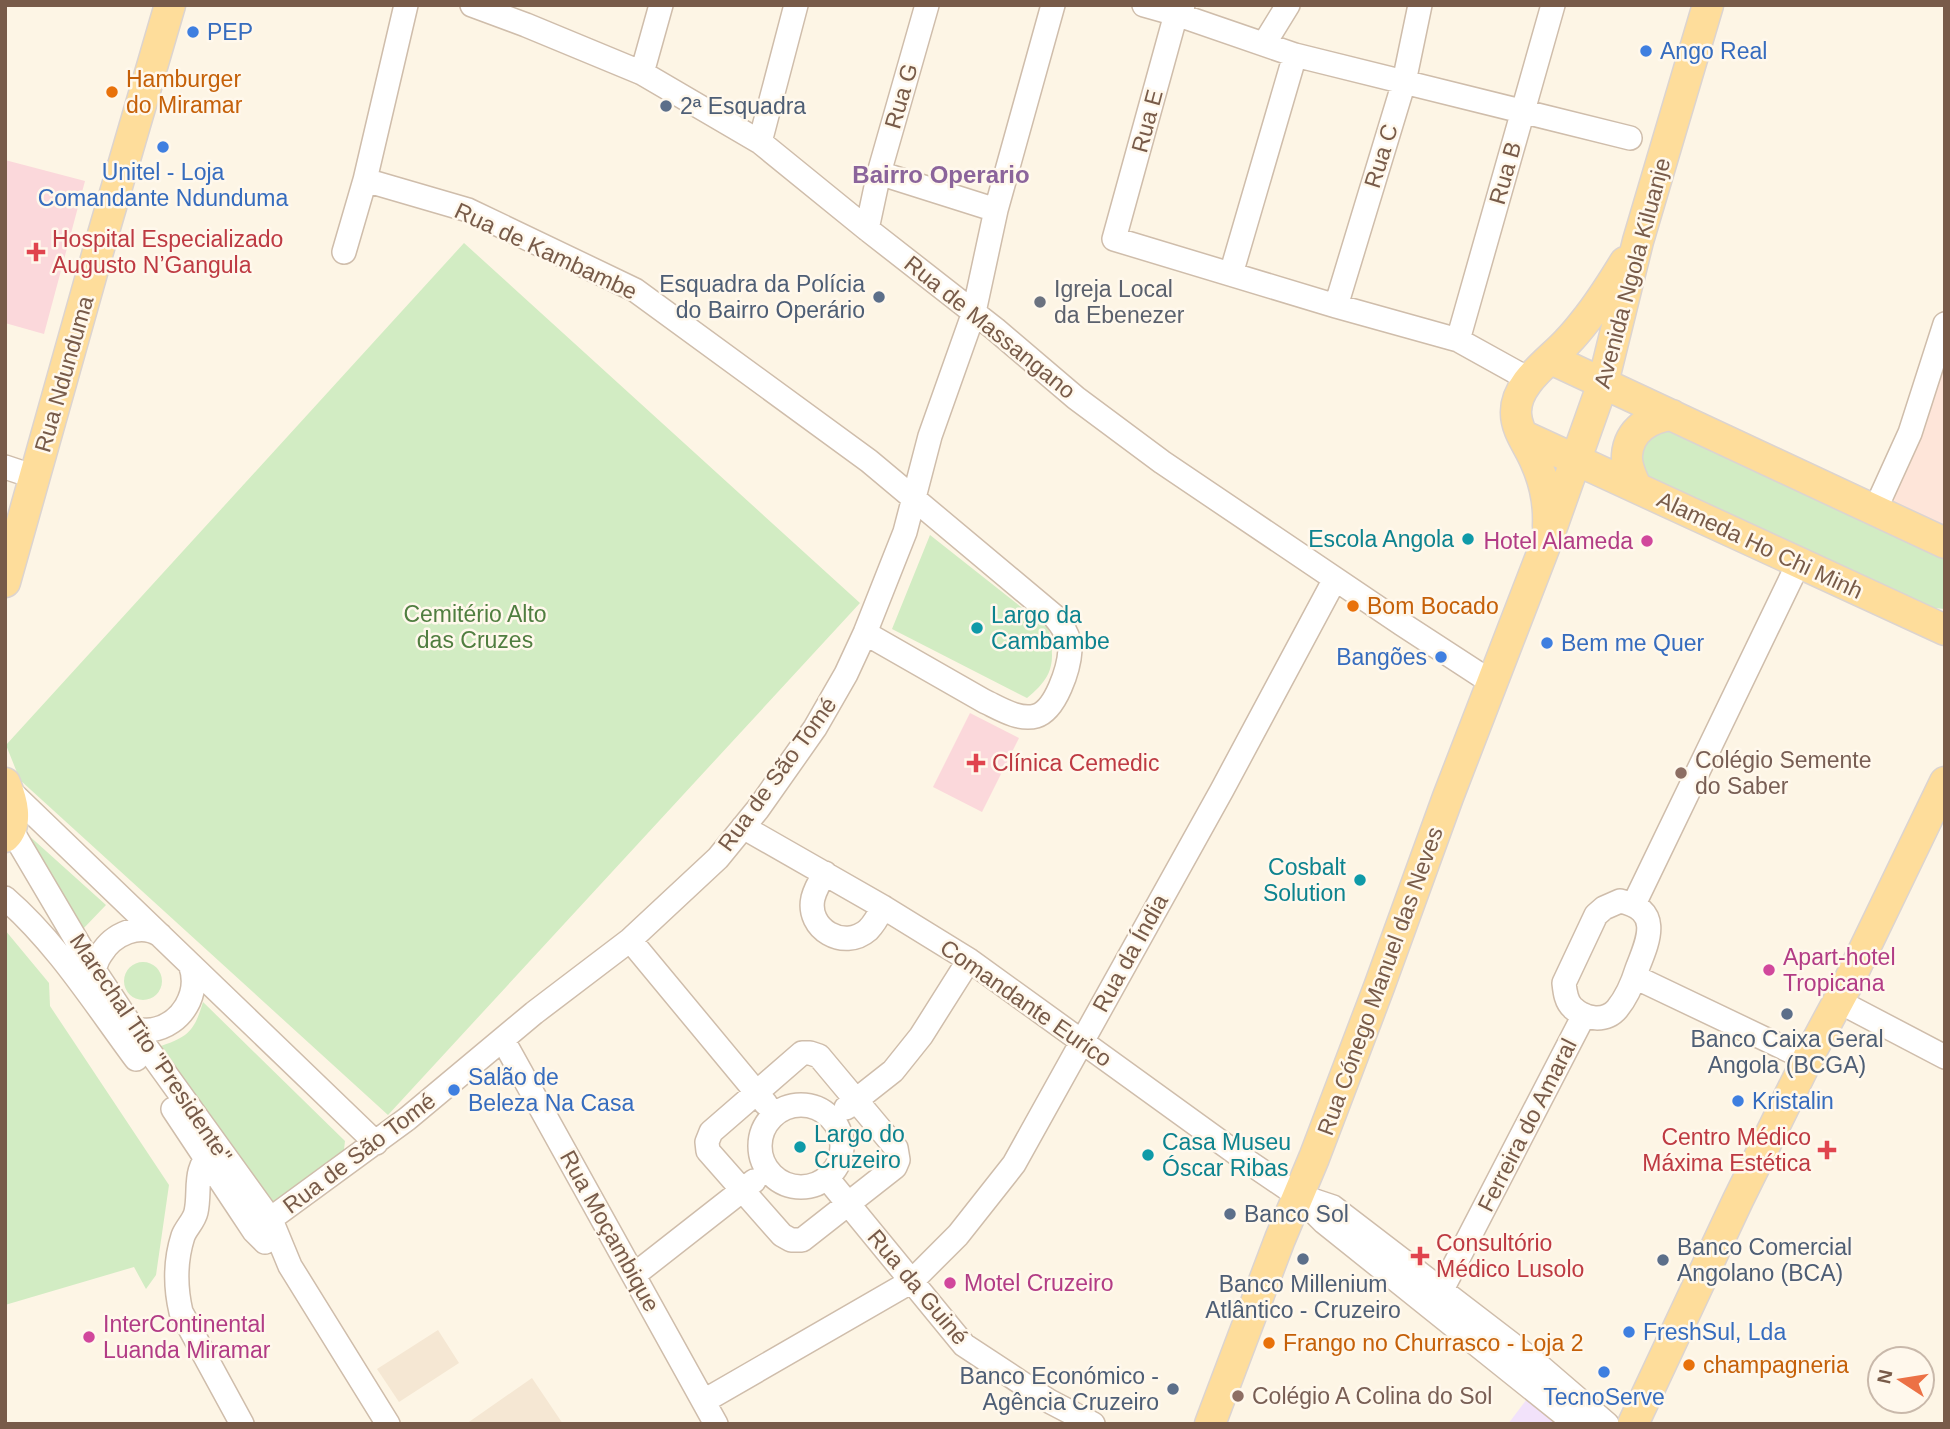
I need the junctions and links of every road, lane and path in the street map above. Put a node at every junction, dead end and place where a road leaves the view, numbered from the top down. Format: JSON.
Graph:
{"nodes":[{"id":1,"x":155,"y":5,"type":"edge"},
{"id":2,"x":170,"y":5,"type":"edge"},
{"id":3,"x":407,"y":5,"type":"edge"},
{"id":4,"x":472,"y":5,"type":"edge"},
{"id":5,"x":661,"y":5,"type":"edge"},
{"id":6,"x":796,"y":5,"type":"edge"},
{"id":7,"x":927,"y":5,"type":"edge"},
{"id":8,"x":1053,"y":5,"type":"edge"},
{"id":9,"x":1144,"y":5,"type":"edge"},
{"id":10,"x":1288,"y":5,"type":"edge"},
{"id":11,"x":1420,"y":5,"type":"edge"},
{"id":12,"x":1553,"y":5,"type":"edge"},
{"id":13,"x":1708,"y":5,"type":"edge"},
{"id":14,"x":1179,"y":10,"type":"edge"},
{"id":15,"x":529,"y":15,"type":"edge"},
{"id":16,"x":1264,"y":44,"type":"junction"},
{"id":17,"x":1295,"y":55,"type":"junction"},
{"id":18,"x":642,"y":74,"type":"junction"},
{"id":19,"x":1404,"y":82,"type":"junction"},
{"id":20,"x":1522,"y":112,"type":"junction"},
{"id":21,"x":1630,"y":138,"type":"dead end"},
{"id":22,"x":761,"y":142,"type":"junction"},
{"id":23,"x":879,"y":173,"type":"junction"},
{"id":24,"x":365,"y":180,"type":"junction"},
{"id":25,"x":996,"y":210,"type":"junction"},
{"id":26,"x":867,"y":229,"type":"junction"},
{"id":27,"x":1638,"y":241,"type":"junction"},
{"id":28,"x":344,"y":252,"type":"dead end"},
{"id":29,"x":1231,"y":274,"type":"junction"},
{"id":30,"x":1336,"y":306,"type":"junction"},
{"id":31,"x":974,"y":312,"type":"junction"},
{"id":32,"x":1945,"y":324,"type":"edge"},
{"id":33,"x":1458,"y":340,"type":"junction"},
{"id":34,"x":1540,"y":369,"type":"junction"},
{"id":35,"x":1603,"y":383,"type":"junction"},
{"id":36,"x":1672,"y":415,"type":"junction"},
{"id":37,"x":1522,"y":435,"type":"junction"},
{"id":38,"x":1575,"y":460,"type":"junction"},
{"id":39,"x":13,"y":469,"type":"edge"},
{"id":40,"x":1636,"y":487,"type":"junction"},
{"id":41,"x":914,"y":500,"type":"junction"},
{"id":42,"x":1875,"y":510,"type":"junction"},
{"id":43,"x":5,"y":525,"type":"edge"},
{"id":44,"x":1548,"y":538,"type":"junction"},
{"id":45,"x":1945,"y":543,"type":"edge"},
{"id":46,"x":1799,"y":562,"type":"junction"},
{"id":47,"x":1335,"y":579,"type":"junction"},
{"id":48,"x":5,"y":582,"type":"edge"},
{"id":49,"x":1943,"y":629,"type":"edge"},
{"id":50,"x":865,"y":633,"type":"junction"},
{"id":51,"x":1491,"y":682,"type":"junction"},
{"id":52,"x":1945,"y":782,"type":"edge"},
{"id":53,"x":6,"y":786,"type":"edge"},
{"id":54,"x":743,"y":827,"type":"junction"},
{"id":55,"x":8,"y":834,"type":"edge"},
{"id":56,"x":825,"y":873,"type":"junction"},
{"id":57,"x":5,"y":898,"type":"edge"},
{"id":58,"x":1634,"y":904,"type":"junction"},
{"id":59,"x":883,"y":907,"type":"junction"},
{"id":60,"x":163,"y":937,"type":"junction"},
{"id":61,"x":630,"y":940,"type":"junction"},
{"id":62,"x":968,"y":960,"type":"junction"},
{"id":63,"x":190,"y":964,"type":"junction"},
{"id":64,"x":94,"y":970,"type":"junction"},
{"id":65,"x":1634,"y":976,"type":"junction"},
{"id":66,"x":90,"y":998,"type":"junction"},
{"id":67,"x":1838,"y":1001,"type":"junction"},
{"id":68,"x":1584,"y":1015,"type":"junction"},
{"id":69,"x":110,"y":1025,"type":"junction"},
{"id":70,"x":134,"y":1030,"type":"junction"},
{"id":71,"x":503,"y":1040,"type":"junction"},
{"id":72,"x":1081,"y":1041,"type":"junction"},
{"id":73,"x":1945,"y":1057,"type":"edge"},
{"id":74,"x":1807,"y":1059,"type":"junction"},
{"id":75,"x":757,"y":1092,"type":"junction"},
{"id":76,"x":856,"y":1100,"type":"junction"},
{"id":77,"x":774,"y":1114,"type":"junction"},
{"id":78,"x":832,"y":1119,"type":"junction"},
{"id":79,"x":376,"y":1143,"type":"junction"},
{"id":80,"x":211,"y":1152,"type":"junction"},
{"id":81,"x":767,"y":1170,"type":"junction"},
{"id":82,"x":827,"y":1178,"type":"junction"},
{"id":83,"x":742,"y":1190,"type":"junction"},
{"id":84,"x":239,"y":1192,"type":"junction"},
{"id":85,"x":1297,"y":1195,"type":"junction"},
{"id":86,"x":849,"y":1205,"type":"junction"},
{"id":87,"x":196,"y":1214,"type":"junction"},
{"id":88,"x":262,"y":1225,"type":"junction"},
{"id":89,"x":634,"y":1275,"type":"junction"},
{"id":90,"x":912,"y":1281,"type":"junction"},
{"id":91,"x":1437,"y":1299,"type":"junction"},
{"id":92,"x":704,"y":1401,"type":"junction"},
{"id":93,"x":243,"y":1424,"type":"edge"},
{"id":94,"x":388,"y":1424,"type":"edge"},
{"id":95,"x":716,"y":1424,"type":"edge"},
{"id":96,"x":1093,"y":1424,"type":"edge"},
{"id":97,"x":1210,"y":1424,"type":"edge"},
{"id":98,"x":1576,"y":1424,"type":"edge"},
{"id":99,"x":1607,"y":1424,"type":"edge"},
{"id":100,"x":1633,"y":1424,"type":"edge"}],
"edges":[{"from":1,"to":39,"type":"main road","name":"Rua Ndunduma"},
{"from":2,"to":48,"type":"main road","name":"Rua Ndunduma"},
{"from":3,"to":24,"type":"street"},
{"from":4,"to":15,"type":"street","name":"Rua de Massangano"},
{"from":5,"to":18,"type":"street"},
{"from":6,"to":22,"type":"street"},
{"from":7,"to":23,"type":"street","name":"Rua G"},
{"from":8,"to":25,"type":"street","name":"Rua de São Tomé"},
{"from":9,"to":14,"type":"street"},
{"from":10,"to":16,"type":"street"},
{"from":11,"to":19,"type":"street","name":"Rua C"},
{"from":12,"to":20,"type":"street","name":"Rua B"},
{"from":13,"to":27,"type":"main road","name":"Avenida Ngola Kiluanje"},
{"from":14,"to":16,"type":"street"},
{"from":14,"to":29,"type":"street","name":"Rua E"},
{"from":15,"to":18,"type":"street","name":"Rua de Massangano"},
{"from":16,"to":17,"type":"street"},
{"from":17,"to":19,"type":"street"},
{"from":17,"to":29,"type":"street"},
{"from":18,"to":22,"type":"street","name":"Rua de Massangano"},
{"from":19,"to":20,"type":"street"},
{"from":19,"to":30,"type":"street","name":"Rua C"},
{"from":20,"to":21,"type":"street"},
{"from":20,"to":33,"type":"street","name":"Rua B"},
{"from":22,"to":26,"type":"street","name":"Rua de Massangano"},
{"from":23,"to":25,"type":"street"},
{"from":23,"to":26,"type":"street","name":"Rua G"},
{"from":24,"to":28,"type":"street"},
{"from":24,"to":41,"type":"street","name":"Rua de Kambambe"},
{"from":25,"to":31,"type":"street","name":"Rua de São Tomé"},
{"from":26,"to":31,"type":"street","name":"Rua de Massangano"},
{"from":27,"to":34,"type":"main road"},
{"from":27,"to":35,"type":"main road","name":"Avenida Ngola Kiluanje"},
{"from":29,"to":30,"type":"street"},
{"from":30,"to":33,"type":"street"},
{"from":31,"to":41,"type":"street","name":"Rua de São Tomé"},
{"from":31,"to":47,"type":"street","name":"Rua de Massangano"},
{"from":32,"to":42,"type":"street"},
{"from":33,"to":34,"type":"street"},
{"from":34,"to":35,"type":"main road"},
{"from":34,"to":37,"type":"main road"},
{"from":35,"to":36,"type":"main road"},
{"from":35,"to":38,"type":"main road","name":"Avenida Ngola Kiluanje"},
{"from":36,"to":40,"type":"main road"},
{"from":36,"to":42,"type":"main road"},
{"from":37,"to":38,"type":"main road","name":"Alameda Ho Chi Minh"},
{"from":37,"to":44,"type":"main road"},
{"from":38,"to":40,"type":"main road","name":"Alameda Ho Chi Minh"},
{"from":38,"to":44,"type":"main road","name":"Avenida Ngola Kiluanje"},
{"from":39,"to":43,"type":"main road","name":"Rua Ndunduma"},
{"from":40,"to":46,"type":"main road","name":"Alameda Ho Chi Minh"},
{"from":41,"to":50,"type":"street","name":"Rua de São Tomé"},
{"from":41,"to":50,"type":"street","name":"Rua de Kambambe"},
{"from":42,"to":45,"type":"main road"},
{"from":44,"to":51,"type":"main road","name":"Rua Cónego Manuel das Neves"},
{"from":46,"to":49,"type":"main road","name":"Alameda Ho Chi Minh"},
{"from":46,"to":58,"type":"street"},
{"from":47,"to":51,"type":"street","name":"Rua de Massangano"},
{"from":47,"to":72,"type":"street","name":"Rua da Índia"},
{"from":50,"to":54,"type":"street","name":"Rua de São Tomé"},
{"from":51,"to":85,"type":"main road","name":"Rua Cónego Manuel das Neves"},
{"from":52,"to":67,"type":"main road"},
{"from":53,"to":55,"type":"main road"},
{"from":53,"to":60,"type":"street"},
{"from":54,"to":56,"type":"street","name":"Comandante Eurico"},
{"from":54,"to":61,"type":"street","name":"Rua de São Tomé"},
{"from":55,"to":64,"type":"street","name":"Marechal Tito \"Presidente\""},
{"from":56,"to":59,"type":"street","name":"Comandante Eurico"},
{"from":56,"to":59,"type":"street"},
{"from":57,"to":66,"type":"street","name":"Marechal Tito \"Presidente\""},
{"from":58,"to":65,"type":"street","name":"Ferreira do Amaral"},
{"from":58,"to":68,"type":"street","name":"Ferreira do Amaral"},
{"from":59,"to":62,"type":"street","name":"Comandante Eurico"},
{"from":60,"to":63,"type":"street"},
{"from":60,"to":64,"type":"street"},
{"from":61,"to":71,"type":"street","name":"Rua de São Tomé"},
{"from":61,"to":75,"type":"street"},
{"from":62,"to":72,"type":"street","name":"Comandante Eurico"},
{"from":62,"to":76,"type":"street"},
{"from":63,"to":70,"type":"street"},
{"from":63,"to":79,"type":"street"},
{"from":64,"to":66,"type":"street"},
{"from":64,"to":70,"type":"street","name":"Marechal Tito \"Presidente\""},
{"from":65,"to":68,"type":"street","name":"Ferreira do Amaral"},
{"from":65,"to":74,"type":"street"},
{"from":66,"to":69,"type":"street","name":"Marechal Tito \"Presidente\""},
{"from":67,"to":73,"type":"street"},
{"from":67,"to":74,"type":"main road"},
{"from":68,"to":91,"type":"street","name":"Ferreira do Amaral"},
{"from":69,"to":70,"type":"street"},
{"from":69,"to":80,"type":"street","name":"Marechal Tito \"Presidente\""},
{"from":70,"to":80,"type":"street","name":"Marechal Tito \"Presidente\""},
{"from":71,"to":79,"type":"street","name":"Rua de São Tomé"},
{"from":71,"to":89,"type":"street","name":"Rua Moçambique"},
{"from":72,"to":85,"type":"street","name":"Comandante Eurico"},
{"from":72,"to":90,"type":"street","name":"Rua da Índia"},
{"from":74,"to":100,"type":"main road"},
{"from":75,"to":76,"type":"street"},
{"from":75,"to":77,"type":"street"},
{"from":75,"to":83,"type":"street"},
{"from":76,"to":78,"type":"street"},
{"from":76,"to":86,"type":"street"},
{"from":77,"to":78,"type":"street"},
{"from":77,"to":81,"type":"street"},
{"from":78,"to":82,"type":"street"},
{"from":79,"to":88,"type":"street","name":"Rua de São Tomé"},
{"from":80,"to":84,"type":"street","name":"Marechal Tito \"Presidente\""},
{"from":80,"to":87,"type":"street"},
{"from":81,"to":82,"type":"street"},
{"from":81,"to":83,"type":"street"},
{"from":82,"to":86,"type":"street","name":"Rua da Guiné"},
{"from":83,"to":86,"type":"street"},
{"from":83,"to":89,"type":"street"},
{"from":84,"to":87,"type":"street"},
{"from":84,"to":88,"type":"street","name":"Marechal Tito \"Presidente\""},
{"from":85,"to":91,"type":"street","name":"Comandante Eurico"},
{"from":85,"to":97,"type":"main road","name":"Rua Cónego Manuel das Neves"},
{"from":86,"to":90,"type":"street","name":"Rua da Guiné"},
{"from":87,"to":93,"type":"street"},
{"from":88,"to":94,"type":"street","name":"Marechal Tito \"Presidente\""},
{"from":89,"to":92,"type":"street","name":"Rua Moçambique"},
{"from":90,"to":92,"type":"street","name":"Rua da Índia"},
{"from":90,"to":96,"type":"street","name":"Rua da Guiné"},
{"from":91,"to":98,"type":"street","name":"Comandante Eurico"},
{"from":91,"to":99,"type":"street","name":"Comandante Eurico"},
{"from":92,"to":95,"type":"street","name":"Rua Moçambique"}]}
